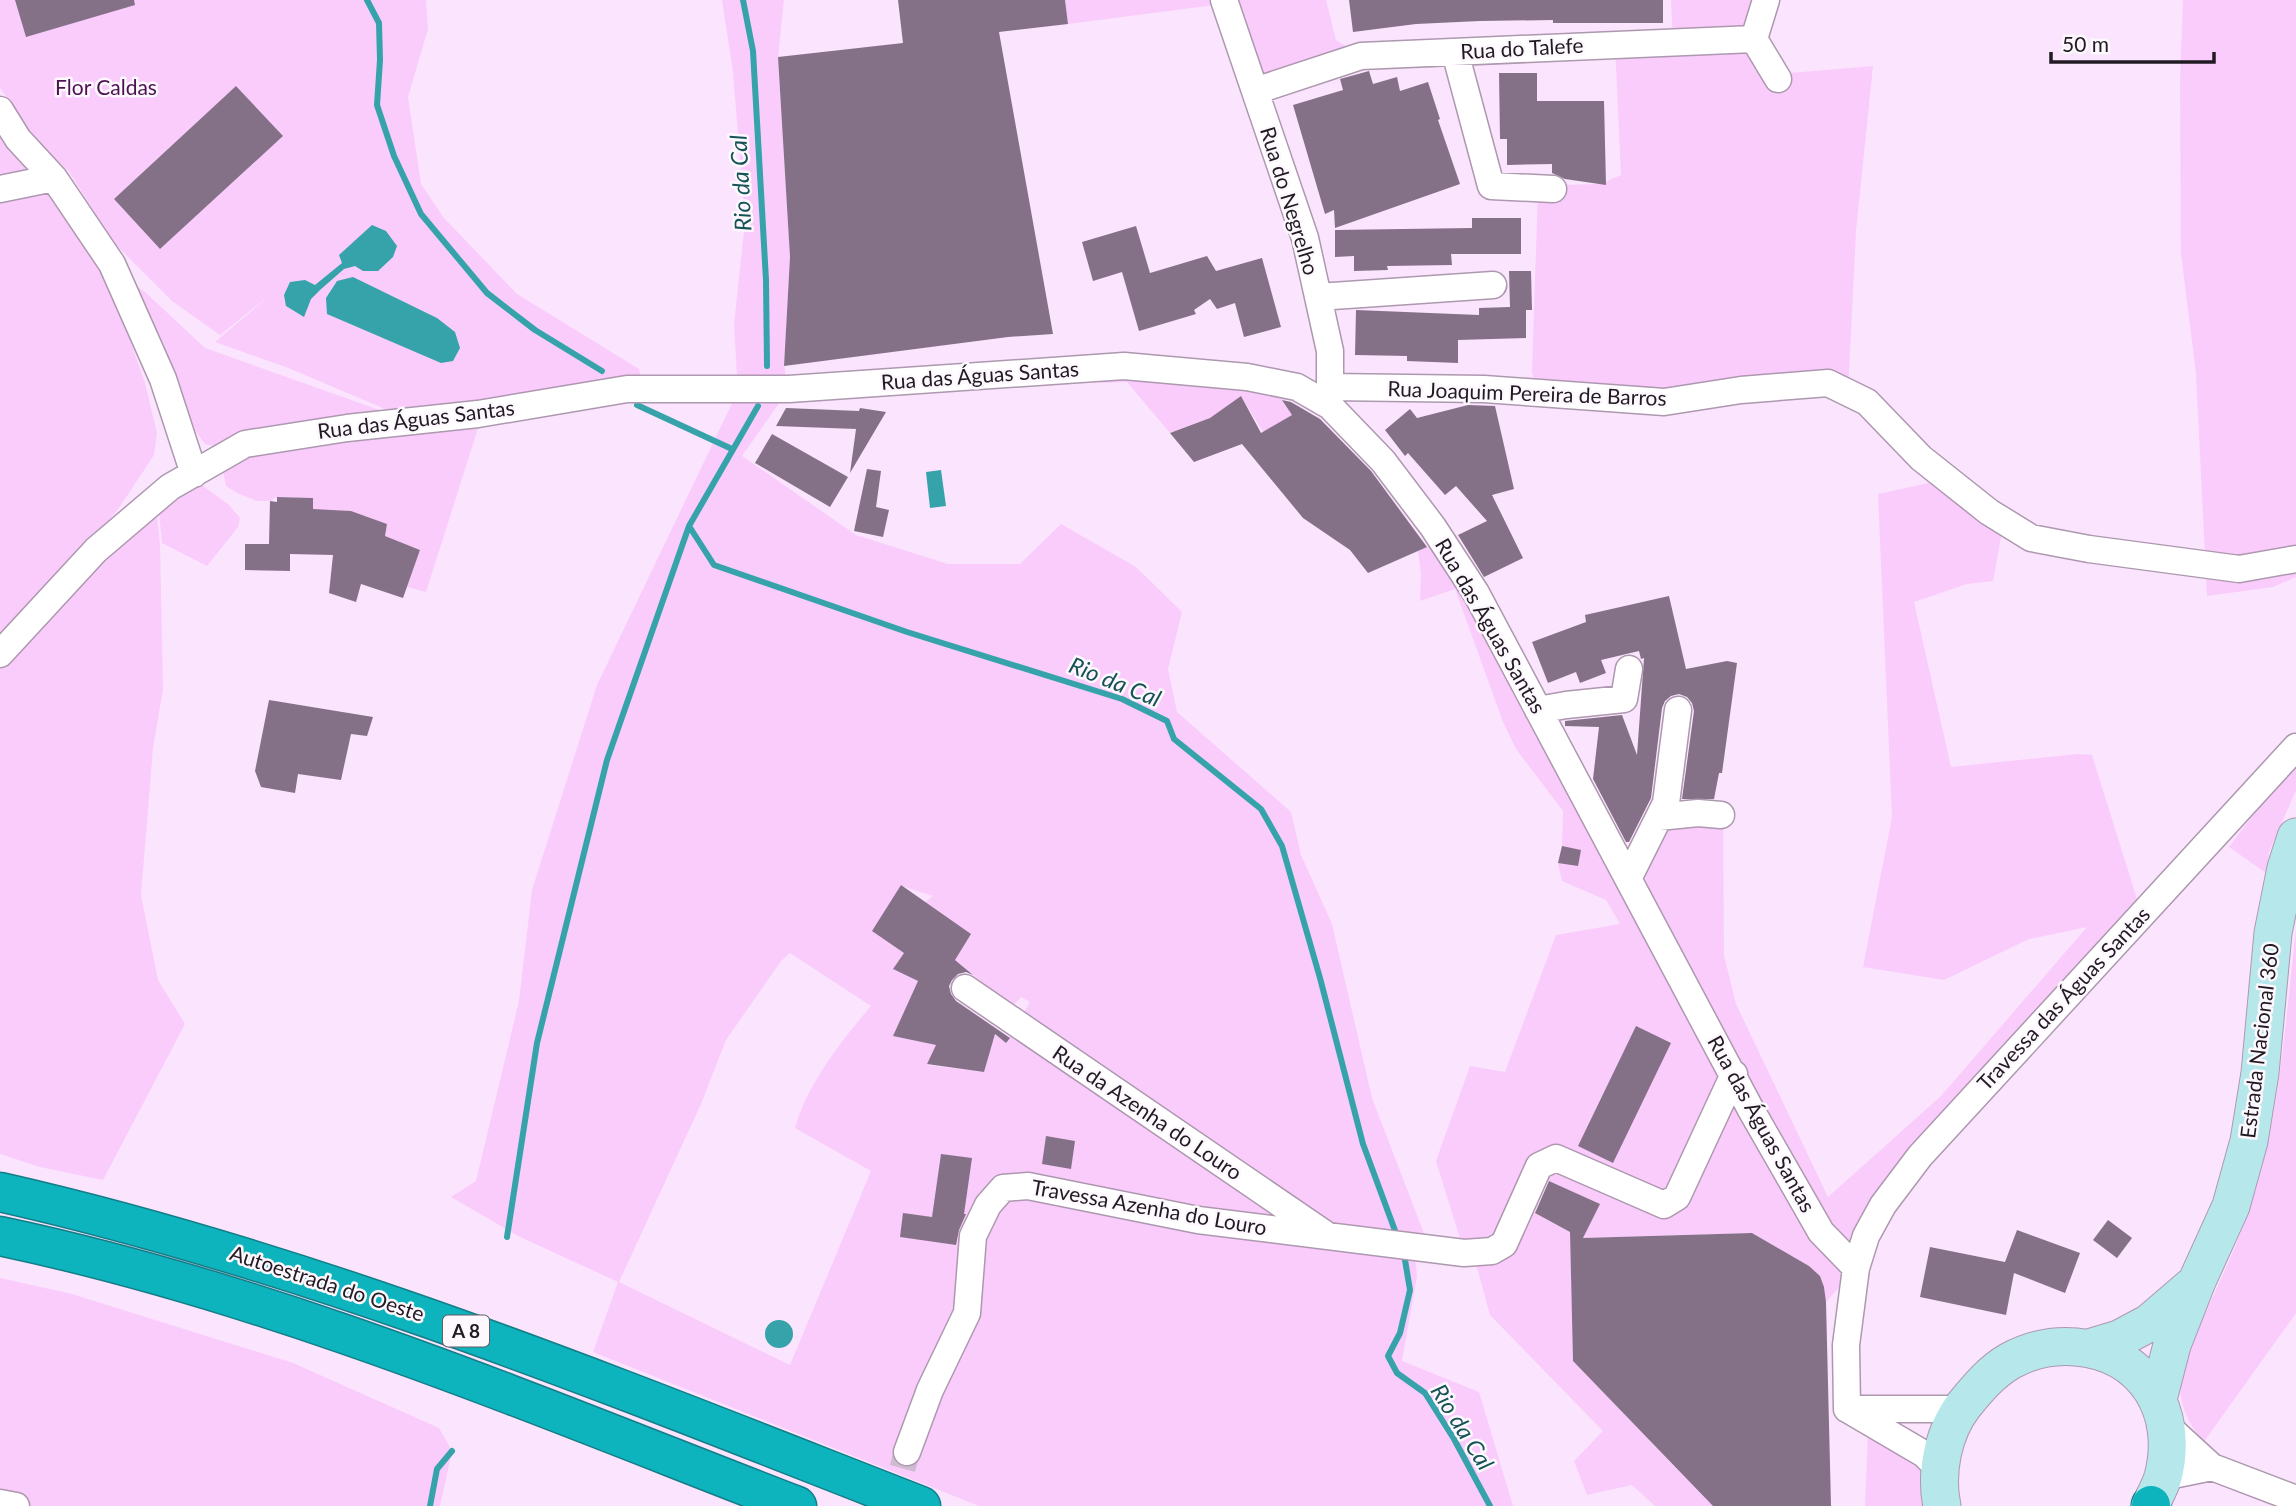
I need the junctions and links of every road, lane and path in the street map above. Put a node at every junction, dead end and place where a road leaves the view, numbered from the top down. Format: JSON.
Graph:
{"nodes":[{"id":1,"x":1224,"y":0,"type":"edge"},
{"id":2,"x":1766,"y":0,"type":"edge"},
{"id":3,"x":1754,"y":39,"type":"junction"},
{"id":4,"x":1455,"y":52,"type":"junction"},
{"id":5,"x":1778,"y":79,"type":"dead end"},
{"id":6,"x":1255,"y":91,"type":"junction"},
{"id":7,"x":0,"y":110,"type":"edge"},
{"id":8,"x":54,"y":178,"type":"junction"},
{"id":9,"x":0,"y":189,"type":"edge"},
{"id":10,"x":1553,"y":189,"type":"dead end"},
{"id":11,"x":1493,"y":285,"type":"dead end"},
{"id":12,"x":1318,"y":297,"type":"junction"},
{"id":13,"x":1330,"y":396,"type":"junction"},
{"id":14,"x":194,"y":474,"type":"junction"},
{"id":15,"x":2296,"y":559,"type":"edge"},
{"id":16,"x":0,"y":654,"type":"edge"},
{"id":17,"x":1629,"y":669,"type":"dead end"},
{"id":18,"x":1538,"y":710,"type":"junction"},
{"id":19,"x":1678,"y":710,"type":"dead end"},
{"id":20,"x":2296,"y":747,"type":"edge"},
{"id":21,"x":1721,"y":815,"type":"dead end"},
{"id":22,"x":1659,"y":817,"type":"junction"},
{"id":23,"x":2296,"y":837,"type":"edge"},
{"id":24,"x":1628,"y":879,"type":"junction"},
{"id":25,"x":965,"y":988,"type":"dead end"},
{"id":26,"x":1734,"y":1074,"type":"junction"},
{"id":27,"x":0,"y":1192,"type":"edge"},
{"id":28,"x":0,"y":1236,"type":"edge"},
{"id":29,"x":1329,"y":1237,"type":"junction"},
{"id":30,"x":1856,"y":1268,"type":"junction"},
{"id":31,"x":2197,"y":1281,"type":"junction"},
{"id":32,"x":2089,"y":1348,"type":"junction"},
{"id":33,"x":1847,"y":1409,"type":"junction"},
{"id":34,"x":1961,"y":1409,"type":"junction"},
{"id":35,"x":2162,"y":1412,"type":"junction"},
{"id":36,"x":907,"y":1452,"type":"tunnel mouth"},
{"id":37,"x":2212,"y":1467,"type":"junction"},
{"id":38,"x":1940,"y":1470,"type":"junction"},
{"id":39,"x":2154,"y":1499,"type":"edge"},
{"id":40,"x":2296,"y":1499,"type":"edge"},
{"id":41,"x":0,"y":1503,"type":"edge"},
{"id":42,"x":16,"y":1506,"type":"edge"},
{"id":43,"x":797,"y":1506,"type":"edge"},
{"id":44,"x":920,"y":1506,"type":"edge"},
{"id":45,"x":1942,"y":1506,"type":"edge"}],
"edges":[{"from":1,"to":6,"type":"street","name":"Rua do Negrelho"},
{"from":2,"to":3,"type":"street"},
{"from":3,"to":4,"type":"street","name":"Rua do Talefe"},
{"from":3,"to":5,"type":"street"},
{"from":4,"to":6,"type":"street","name":"Rua do Talefe"},
{"from":4,"to":10,"type":"street"},
{"from":6,"to":12,"type":"street","name":"Rua do Negrelho"},
{"from":7,"to":8,"type":"street"},
{"from":8,"to":9,"type":"street"},
{"from":8,"to":14,"type":"street"},
{"from":11,"to":12,"type":"street"},
{"from":12,"to":13,"type":"street","name":"Rua do Negrelho"},
{"from":13,"to":14,"type":"street","name":"Rua das Águas Santas"},
{"from":13,"to":15,"type":"street","name":"Rua Joaquim Pereira de Barros"},
{"from":13,"to":18,"type":"street","name":"Rua das Águas Santas"},
{"from":14,"to":16,"type":"street","name":"Rua das Águas Santas"},
{"from":17,"to":18,"type":"street"},
{"from":18,"to":24,"type":"street","name":"Rua das Águas Santas"},
{"from":19,"to":22,"type":"street"},
{"from":20,"to":30,"type":"street","name":"Travessa das Águas Santas"},
{"from":21,"to":22,"type":"street"},
{"from":22,"to":24,"type":"street"},
{"from":23,"to":31,"type":"main road","name":"Estrada Nacional 360"},
{"from":24,"to":26,"type":"street","name":"Rua das Águas Santas"},
{"from":25,"to":29,"type":"street","name":"Rua da Azenha do Louro"},
{"from":26,"to":29,"type":"street"},
{"from":26,"to":30,"type":"street","name":"Rua das Águas Santas"},
{"from":27,"to":44,"type":"highway","name":"Autoestrada do Oeste","number":"A 8"},
{"from":28,"to":43,"type":"highway","name":"Autoestrada do Oeste","number":"A 8"},
{"from":29,"to":36,"type":"street","name":"Travessa Azenha do Louro"},
{"from":30,"to":33,"type":"street"},
{"from":31,"to":32,"type":"main road","name":"Estrada Nacional 360"},
{"from":31,"to":35,"type":"main road","name":"Estrada Nacional 360"},
{"from":32,"to":34,"type":"main road"},
{"from":32,"to":35,"type":"main road"},
{"from":33,"to":34,"type":"street"},
{"from":33,"to":38,"type":"street"},
{"from":34,"to":38,"type":"main road"},
{"from":35,"to":37,"type":"street"},
{"from":35,"to":39,"type":"main road","name":"Estrada Nacional 360"},
{"from":37,"to":39,"type":"street"},
{"from":37,"to":40,"type":"street"},
{"from":38,"to":45,"type":"main road"},
{"from":41,"to":42,"type":"street"}]}
